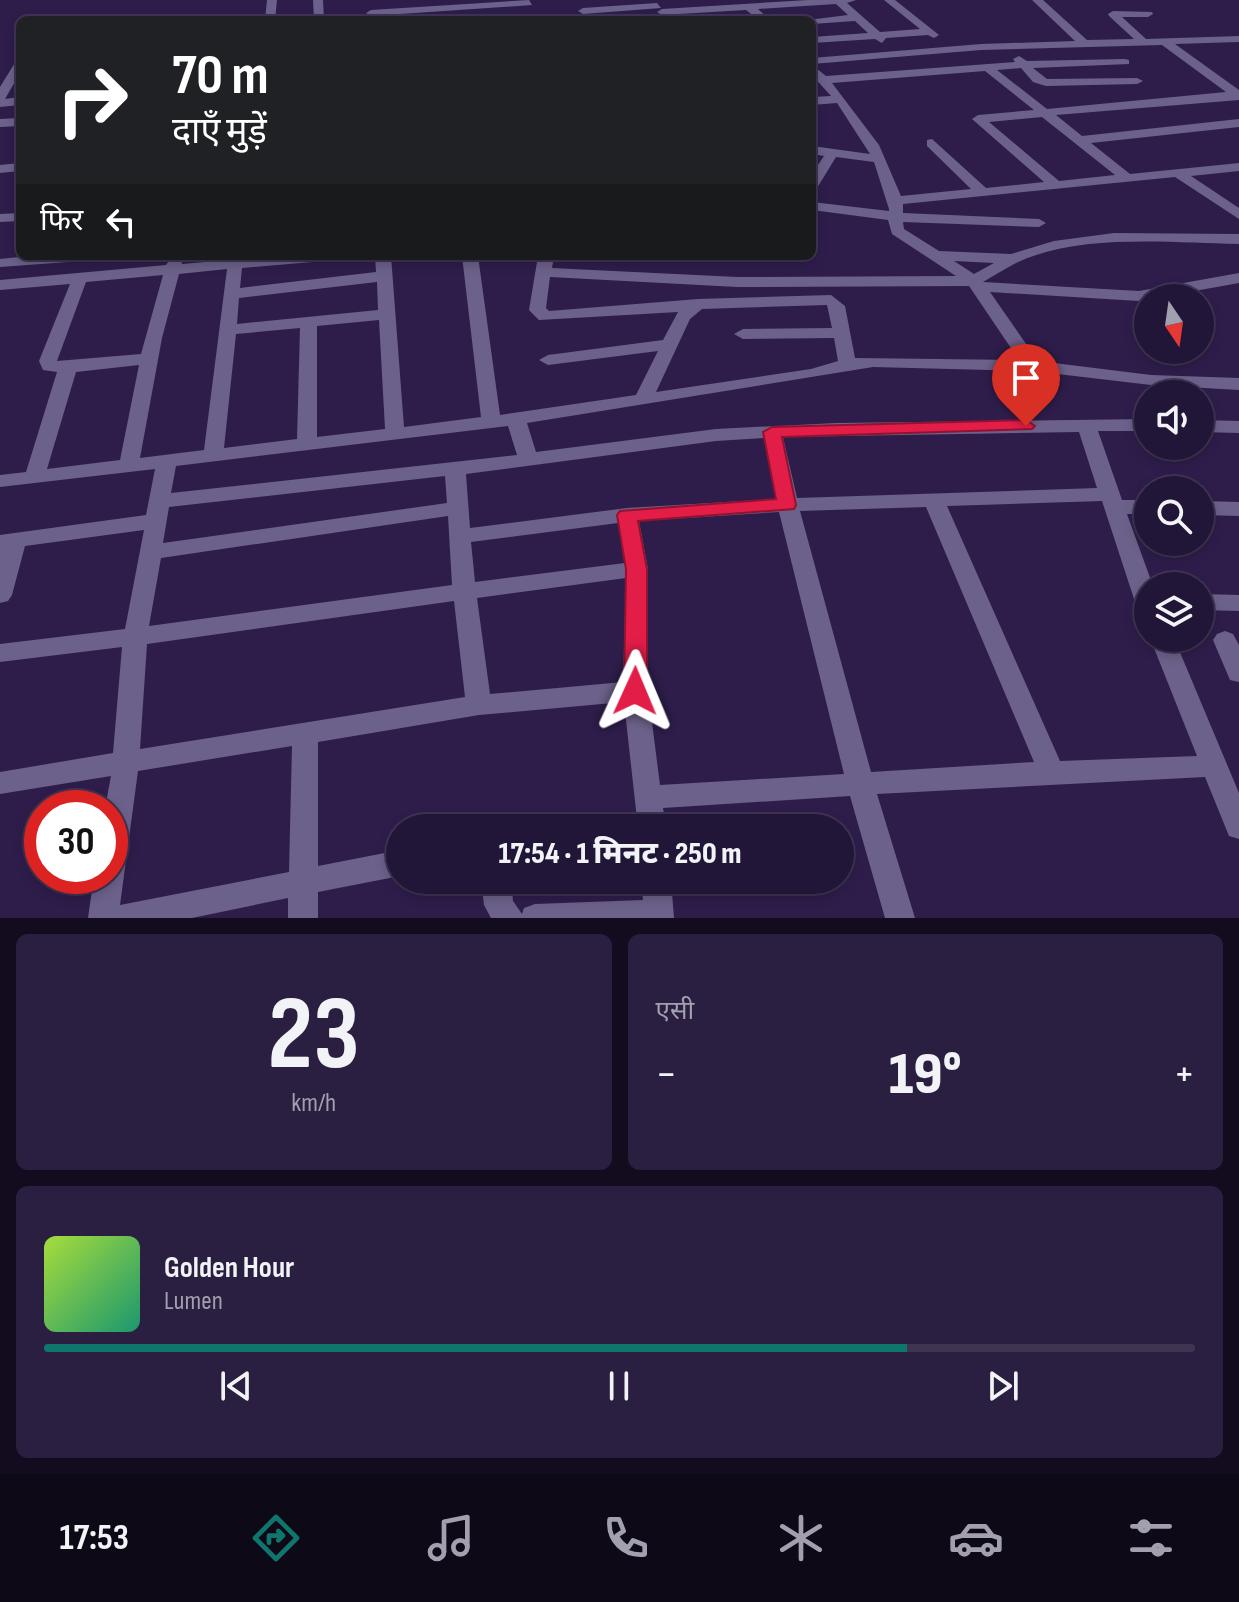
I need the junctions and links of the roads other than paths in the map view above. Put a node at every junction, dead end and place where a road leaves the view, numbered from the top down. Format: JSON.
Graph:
{"nodes":[{"id":1,"x":395,"y":0,"type":"edge"},
{"id":2,"x":577,"y":0,"type":"edge"},
{"id":3,"x":731,"y":0,"type":"edge"},
{"id":4,"x":838,"y":0,"type":"edge"},
{"id":5,"x":851,"y":0,"type":"edge"},
{"id":6,"x":889,"y":0,"type":"edge"},
{"id":7,"x":1037,"y":0,"type":"edge"},
{"id":8,"x":528,"y":2,"type":"edge"},
{"id":9,"x":785,"y":2,"type":"edge"},
{"id":10,"x":747,"y":7,"type":"junction"},
{"id":11,"x":661,"y":11,"type":"edge"},
{"id":12,"x":1148,"y":14,"type":"dead end"},
{"id":13,"x":368,"y":16,"type":"edge"},
{"id":14,"x":377,"y":16,"type":"edge"},
{"id":15,"x":586,"y":16,"type":"edge"},
{"id":16,"x":759,"y":16,"type":"edge"},
{"id":17,"x":856,"y":18,"type":"junction"},
{"id":18,"x":816,"y":21,"type":"edge"},
{"id":19,"x":930,"y":32,"type":"junction"},
{"id":20,"x":877,"y":36,"type":"junction"},
{"id":21,"x":1216,"y":39,"type":"junction"},
{"id":22,"x":1239,"y":39,"type":"edge"},
{"id":23,"x":816,"y":40,"type":"edge"},
{"id":24,"x":1164,"y":41,"type":"junction"},
{"id":25,"x":1143,"y":42,"type":"junction"},
{"id":26,"x":1083,"y":43,"type":"junction"},
{"id":27,"x":1004,"y":46,"type":"junction"},
{"id":28,"x":953,"y":50,"type":"junction"},
{"id":29,"x":899,"y":54,"type":"junction"},
{"id":30,"x":1239,"y":55,"type":"edge"},
{"id":31,"x":816,"y":61,"type":"edge"},
{"id":32,"x":1125,"y":62,"type":"dead end"},
{"id":33,"x":16,"y":64,"type":"edge"},
{"id":34,"x":1024,"y":64,"type":"junction"},
{"id":35,"x":987,"y":67,"type":"junction"},
{"id":36,"x":816,"y":72,"type":"edge"},
{"id":37,"x":0,"y":74,"type":"edge"},
{"id":38,"x":824,"y":80,"type":"junction"},
{"id":39,"x":1137,"y":81,"type":"dead end"},
{"id":40,"x":1238,"y":96,"type":"edge"},
{"id":41,"x":841,"y":99,"type":"junction"},
{"id":42,"x":0,"y":100,"type":"edge"},
{"id":43,"x":816,"y":101,"type":"edge"},
{"id":44,"x":1046,"y":112,"type":"junction"},
{"id":45,"x":1239,"y":123,"type":"edge"},
{"id":46,"x":1083,"y":140,"type":"junction"},
{"id":47,"x":932,"y":143,"type":"dead end"},
{"id":48,"x":816,"y":151,"type":"edge"},
{"id":49,"x":832,"y":153,"type":"junction"},
{"id":50,"x":880,"y":159,"type":"junction"},
{"id":51,"x":1239,"y":167,"type":"edge"},
{"id":52,"x":1178,"y":173,"type":"junction"},
{"id":53,"x":816,"y":179,"type":"edge"},
{"id":54,"x":1128,"y":179,"type":"junction"},
{"id":55,"x":1057,"y":186,"type":"junction"},
{"id":56,"x":984,"y":194,"type":"junction"},
{"id":57,"x":895,"y":201,"type":"junction"},
{"id":58,"x":816,"y":207,"type":"edge"},
{"id":59,"x":1239,"y":215,"type":"edge"},
{"id":60,"x":896,"y":218,"type":"junction"},
{"id":61,"x":1039,"y":223,"type":"dead end"},
{"id":62,"x":1239,"y":239,"type":"edge"},
{"id":63,"x":939,"y":256,"type":"junction"},
{"id":64,"x":1012,"y":259,"type":"junction"},
{"id":65,"x":280,"y":260,"type":"edge"},
{"id":66,"x":383,"y":260,"type":"edge"},
{"id":67,"x":471,"y":260,"type":"edge"},
{"id":68,"x":175,"y":263,"type":"edge"},
{"id":69,"x":235,"y":264,"type":"junction"},
{"id":70,"x":545,"y":264,"type":"edge"},
{"id":71,"x":384,"y":276,"type":"junction"},
{"id":72,"x":80,"y":278,"type":"junction"},
{"id":73,"x":1239,"y":278,"type":"edge"},
{"id":74,"x":976,"y":284,"type":"junction"},
{"id":75,"x":0,"y":285,"type":"edge"},
{"id":76,"x":232,"y":294,"type":"junction"},
{"id":77,"x":693,"y":306,"type":"junction"},
{"id":78,"x":386,"y":314,"type":"junction"},
{"id":79,"x":309,"y":322,"type":"junction"},
{"id":80,"x":229,"y":330,"type":"junction"},
{"id":81,"x":842,"y":333,"type":"junction"},
{"id":82,"x":743,"y":334,"type":"dead end"},
{"id":83,"x":670,"y":344,"type":"junction"},
{"id":84,"x":149,"y":359,"type":"junction"},
{"id":85,"x":548,"y":360,"type":"dead end"},
{"id":86,"x":847,"y":364,"type":"junction"},
{"id":87,"x":1032,"y":366,"type":"junction"},
{"id":88,"x":68,"y":367,"type":"junction"},
{"id":89,"x":1239,"y":384,"type":"edge"},
{"id":90,"x":643,"y":401,"type":"junction"},
{"id":91,"x":516,"y":419,"type":"junction"},
{"id":92,"x":491,"y":422,"type":"junction"},
{"id":93,"x":1086,"y":425,"type":"junction"},
{"id":94,"x":1134,"y":425,"type":"edge"},
{"id":95,"x":1214,"y":426,"type":"edge"},
{"id":96,"x":1239,"y":427,"type":"edge"},
{"id":97,"x":772,"y":432,"type":"junction"},
{"id":98,"x":395,"y":434,"type":"junction"},
{"id":99,"x":307,"y":444,"type":"junction"},
{"id":100,"x":214,"y":453,"type":"junction"},
{"id":101,"x":167,"y":460,"type":"junction"},
{"id":102,"x":528,"y":460,"type":"junction"},
{"id":103,"x":129,"y":464,"type":"junction"},
{"id":104,"x":455,"y":469,"type":"junction"},
{"id":105,"x":34,"y":477,"type":"junction"},
{"id":106,"x":0,"y":481,"type":"edge"},
{"id":107,"x":933,"y":499,"type":"junction"},
{"id":108,"x":1112,"y":500,"type":"junction"},
{"id":109,"x":1134,"y":504,"type":"edge"},
{"id":110,"x":787,"y":505,"type":"junction"},
{"id":111,"x":458,"y":508,"type":"junction"},
{"id":112,"x":1214,"y":508,"type":"edge"},
{"id":113,"x":1239,"y":509,"type":"edge"},
{"id":114,"x":158,"y":511,"type":"junction"},
{"id":115,"x":627,"y":515,"type":"junction"},
{"id":116,"x":461,"y":536,"type":"junction"},
{"id":117,"x":8,"y":540,"type":"edge"},
{"id":118,"x":149,"y":552,"type":"junction"},
{"id":119,"x":637,"y":569,"type":"junction"},
{"id":120,"x":1137,"y":572,"type":"edge"},
{"id":121,"x":464,"y":590,"type":"junction"},
{"id":122,"x":0,"y":595,"type":"edge"},
{"id":123,"x":1214,"y":602,"type":"edge"},
{"id":124,"x":1239,"y":603,"type":"edge"},
{"id":125,"x":135,"y":638,"type":"junction"},
{"id":126,"x":1225,"y":640,"type":"dead end"},
{"id":127,"x":1168,"y":652,"type":"edge"},
{"id":128,"x":0,"y":653,"type":"edge"},
{"id":129,"x":1239,"y":673,"type":"edge"},
{"id":130,"x":635,"y":691,"type":"junction"},
{"id":131,"x":479,"y":705,"type":"junction"},
{"id":132,"x":305,"y":736,"type":"junction"},
{"id":133,"x":126,"y":764,"type":"junction"},
{"id":134,"x":1215,"y":766,"type":"junction"},
{"id":135,"x":1051,"y":770,"type":"junction"},
{"id":136,"x":0,"y":783,"type":"edge"},
{"id":137,"x":860,"y":786,"type":"junction"},
{"id":138,"x":122,"y":790,"type":"edge"},
{"id":139,"x":649,"y":797,"type":"junction"},
{"id":140,"x":651,"y":814,"type":"edge"},
{"id":141,"x":1239,"y":827,"type":"edge"},
{"id":142,"x":386,"y":866,"type":"edge"},
{"id":143,"x":304,"y":882,"type":"junction"},
{"id":144,"x":107,"y":894,"type":"edge"},
{"id":145,"x":498,"y":894,"type":"edge"},
{"id":146,"x":657,"y":894,"type":"edge"},
{"id":147,"x":658,"y":916,"type":"edge"},
{"id":148,"x":103,"y":918,"type":"edge"},
{"id":149,"x":122,"y":918,"type":"edge"},
{"id":150,"x":303,"y":918,"type":"edge"},
{"id":151,"x":508,"y":918,"type":"edge"},
{"id":152,"x":535,"y":918,"type":"edge"},
{"id":153,"x":900,"y":918,"type":"edge"}],
"edges":[{"from":1,"to":13,"type":"street"},
{"from":2,"to":15,"type":"street"},
{"from":3,"to":10,"type":"street"},
{"from":4,"to":5,"type":"street"},
{"from":4,"to":9,"type":"street"},
{"from":4,"to":17,"type":"street"},
{"from":6,"to":19,"type":"street"},
{"from":7,"to":26,"type":"street"},
{"from":8,"to":14,"type":"street"},
{"from":9,"to":10,"type":"street"},
{"from":10,"to":11,"type":"street"},
{"from":10,"to":16,"type":"street"},
{"from":11,"to":15,"type":"street"},
{"from":12,"to":25,"type":"street"},
{"from":17,"to":18,"type":"street"},
{"from":17,"to":20,"type":"street"},
{"from":19,"to":20,"type":"street"},
{"from":19,"to":28,"type":"street"},
{"from":20,"to":23,"type":"street"},
{"from":20,"to":29,"type":"street"},
{"from":21,"to":22,"type":"street"},
{"from":21,"to":24,"type":"street"},
{"from":21,"to":30,"type":"street"},
{"from":24,"to":25,"type":"street"},
{"from":24,"to":40,"type":"street"},
{"from":25,"to":26,"type":"street"},
{"from":26,"to":27,"type":"street"},
{"from":27,"to":28,"type":"street"},
{"from":27,"to":34,"type":"street"},
{"from":28,"to":29,"type":"street"},
{"from":29,"to":31,"type":"street"},
{"from":32,"to":34,"type":"street"},
{"from":33,"to":37,"type":"street"},
{"from":33,"to":42,"type":"street"},
{"from":34,"to":35,"type":"street"},
{"from":34,"to":39,"type":"street"},
{"from":35,"to":38,"type":"street"},
{"from":35,"to":44,"type":"street"},
{"from":36,"to":38,"type":"street"},
{"from":38,"to":41,"type":"street"},
{"from":40,"to":44,"type":"street"},
{"from":41,"to":43,"type":"street"},
{"from":41,"to":50,"type":"street"},
{"from":44,"to":46,"type":"street"},
{"from":44,"to":55,"type":"street"},
{"from":45,"to":46,"type":"street"},
{"from":46,"to":54,"type":"street"},
{"from":47,"to":56,"type":"street"},
{"from":48,"to":49,"type":"street"},
{"from":49,"to":50,"type":"street"},
{"from":49,"to":53,"type":"street"},
{"from":50,"to":57,"type":"street"},
{"from":51,"to":52,"type":"street"},
{"from":52,"to":54,"type":"street"},
{"from":52,"to":59,"type":"street"},
{"from":54,"to":55,"type":"street"},
{"from":55,"to":56,"type":"street"},
{"from":56,"to":57,"type":"street"},
{"from":57,"to":60,"type":"street"},
{"from":58,"to":60,"type":"street"},
{"from":60,"to":61,"type":"street"},
{"from":60,"to":63,"type":"street"},
{"from":62,"to":64,"type":"street"},
{"from":63,"to":64,"type":"street"},
{"from":63,"to":74,"type":"street"},
{"from":64,"to":74,"type":"street"},
{"from":65,"to":69,"type":"street"},
{"from":66,"to":71,"type":"street"},
{"from":67,"to":92,"type":"street"},
{"from":68,"to":69,"type":"street"},
{"from":68,"to":72,"type":"street"},
{"from":68,"to":84,"type":"street"},
{"from":69,"to":76,"type":"street"},
{"from":70,"to":74,"type":"street"},
{"from":70,"to":77,"type":"street"},
{"from":71,"to":76,"type":"street"},
{"from":71,"to":78,"type":"street"},
{"from":72,"to":75,"type":"street"},
{"from":72,"to":88,"type":"street"},
{"from":73,"to":74,"type":"street"},
{"from":74,"to":87,"type":"street"},
{"from":76,"to":80,"type":"street"},
{"from":77,"to":81,"type":"street"},
{"from":77,"to":83,"type":"street"},
{"from":78,"to":79,"type":"street"},
{"from":78,"to":98,"type":"street"},
{"from":79,"to":80,"type":"street"},
{"from":79,"to":99,"type":"street"},
{"from":80,"to":100,"type":"street"},
{"from":81,"to":82,"type":"street"},
{"from":81,"to":86,"type":"street"},
{"from":83,"to":85,"type":"street"},
{"from":83,"to":90,"type":"street"},
{"from":84,"to":88,"type":"street"},
{"from":84,"to":103,"type":"street"},
{"from":86,"to":87,"type":"street"},
{"from":86,"to":90,"type":"street"},
{"from":87,"to":89,"type":"street"},
{"from":88,"to":105,"type":"street"},
{"from":90,"to":91,"type":"street"},
{"from":91,"to":92,"type":"street"},
{"from":91,"to":102,"type":"street"},
{"from":92,"to":98,"type":"street"},
{"from":93,"to":94,"type":"street"},
{"from":93,"to":97,"type":"street"},
{"from":93,"to":108,"type":"street"},
{"from":95,"to":96,"type":"street"},
{"from":97,"to":102,"type":"street"},
{"from":97,"to":110,"type":"street"},
{"from":98,"to":99,"type":"street"},
{"from":99,"to":100,"type":"street"},
{"from":100,"to":101,"type":"street"},
{"from":101,"to":103,"type":"street"},
{"from":101,"to":114,"type":"street"},
{"from":102,"to":104,"type":"street"},
{"from":103,"to":105,"type":"street"},
{"from":104,"to":111,"type":"street"},
{"from":104,"to":114,"type":"street"},
{"from":105,"to":106,"type":"street"},
{"from":107,"to":108,"type":"street"},
{"from":107,"to":110,"type":"street"},
{"from":107,"to":135,"type":"street"},
{"from":108,"to":109,"type":"street"},
{"from":108,"to":120,"type":"street"},
{"from":110,"to":115,"type":"street"},
{"from":110,"to":137,"type":"street"},
{"from":111,"to":116,"type":"street"},
{"from":111,"to":118,"type":"street"},
{"from":112,"to":113,"type":"street"},
{"from":114,"to":117,"type":"street"},
{"from":114,"to":118,"type":"street"},
{"from":115,"to":116,"type":"street"},
{"from":115,"to":119,"type":"street"},
{"from":116,"to":121,"type":"street"},
{"from":117,"to":122,"type":"street"},
{"from":118,"to":125,"type":"street"},
{"from":119,"to":121,"type":"street"},
{"from":119,"to":130,"type":"street"},
{"from":121,"to":125,"type":"street"},
{"from":121,"to":131,"type":"street"},
{"from":123,"to":124,"type":"street"},
{"from":125,"to":128,"type":"street"},
{"from":125,"to":133,"type":"street"},
{"from":126,"to":129,"type":"street"},
{"from":127,"to":134,"type":"street"},
{"from":130,"to":131,"type":"street"},
{"from":130,"to":139,"type":"street"},
{"from":131,"to":132,"type":"street"},
{"from":132,"to":133,"type":"street"},
{"from":132,"to":143,"type":"street"},
{"from":133,"to":136,"type":"street"},
{"from":133,"to":138,"type":"street"},
{"from":134,"to":135,"type":"street"},
{"from":134,"to":141,"type":"street"},
{"from":135,"to":137,"type":"street"},
{"from":137,"to":139,"type":"street"},
{"from":137,"to":153,"type":"street"},
{"from":139,"to":140,"type":"street"},
{"from":142,"to":143,"type":"street"},
{"from":143,"to":149,"type":"street"},
{"from":143,"to":150,"type":"street"},
{"from":144,"to":148,"type":"street"},
{"from":145,"to":151,"type":"street"},
{"from":146,"to":147,"type":"street"},
{"from":147,"to":152,"type":"street"}]}
